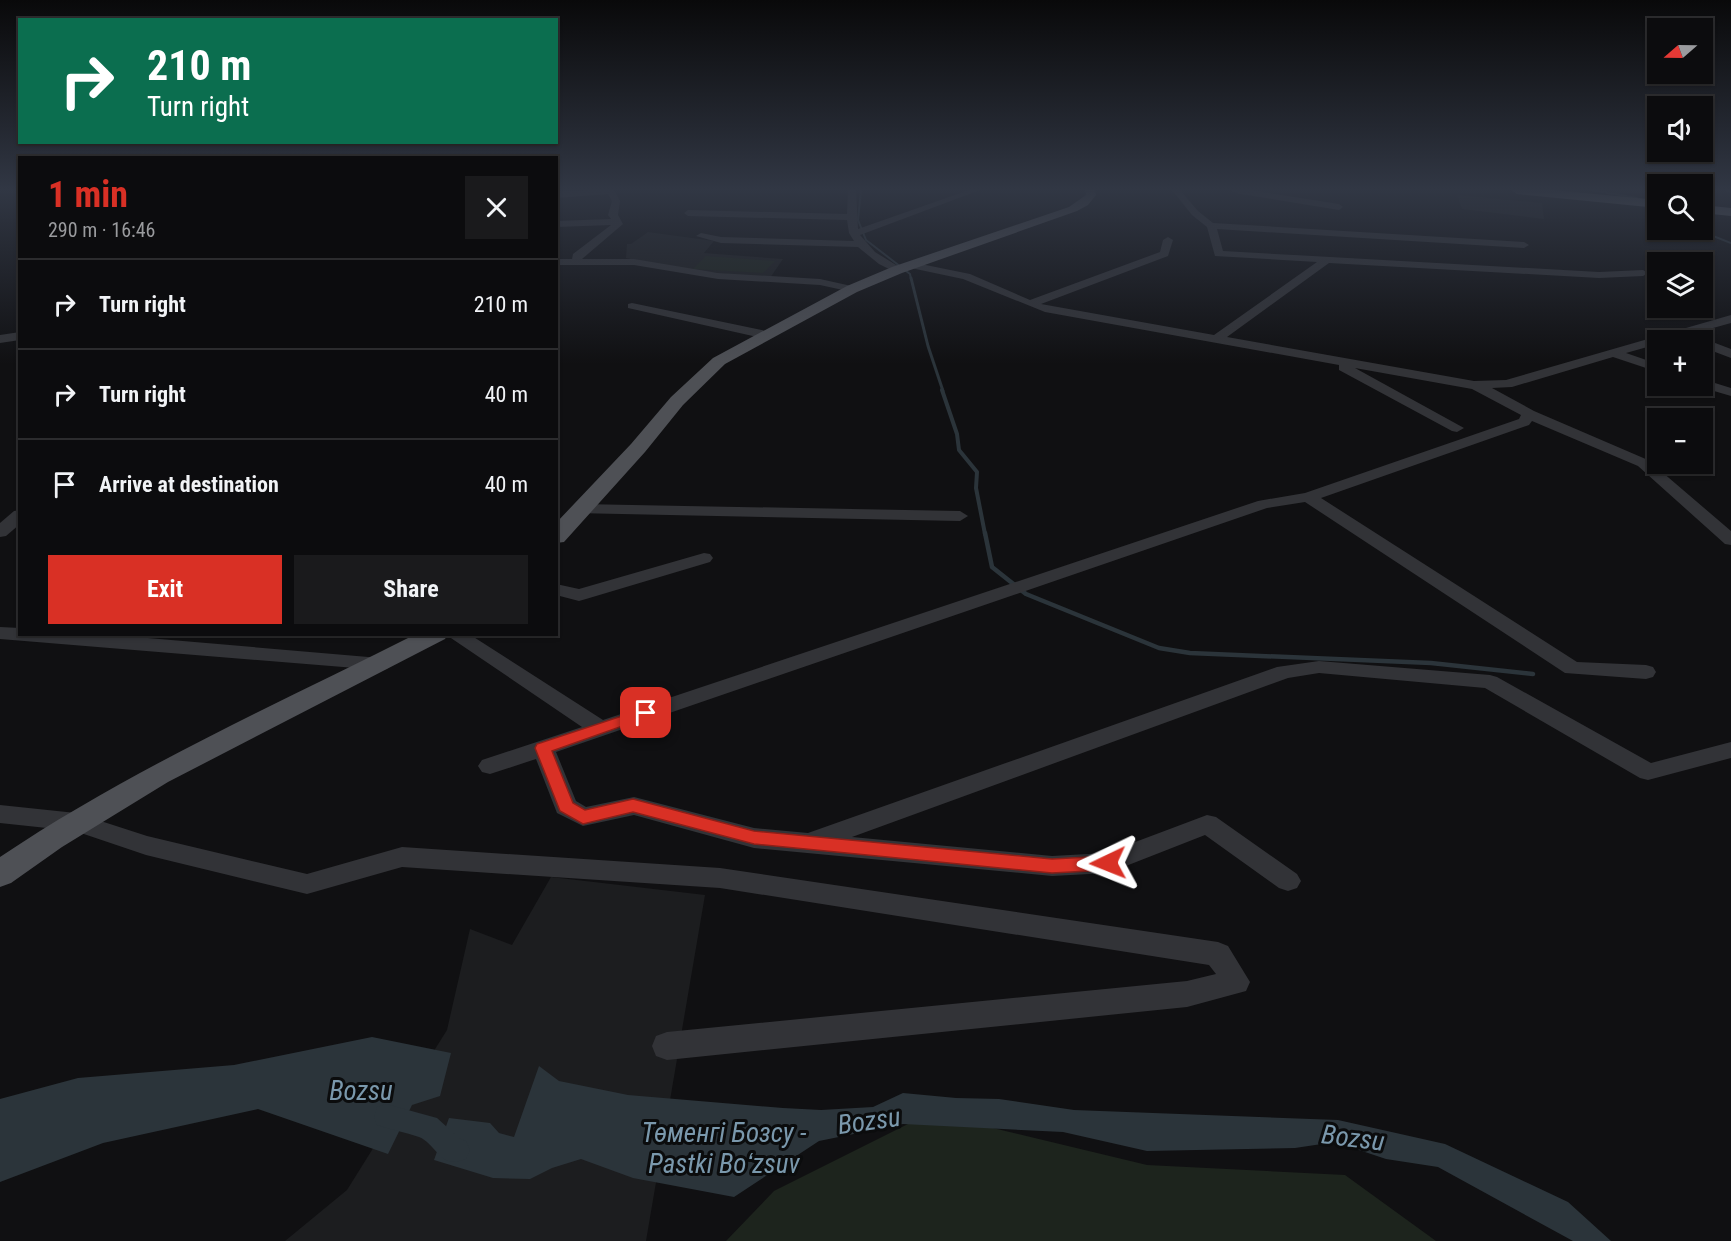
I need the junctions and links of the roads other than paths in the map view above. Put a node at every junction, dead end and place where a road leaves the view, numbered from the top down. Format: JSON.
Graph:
{"nodes":[{"id":1,"x":588,"y":248,"type":"edge"},
{"id":2,"x":867,"y":248,"type":"edge"},
{"id":3,"x":964,"y":248,"type":"edge"},
{"id":4,"x":1166,"y":248,"type":"edge"},
{"id":5,"x":1217,"y":248,"type":"edge"},
{"id":6,"x":1327,"y":260,"type":"junction"},
{"id":7,"x":577,"y":261,"type":"junction"},
{"id":8,"x":558,"y":262,"type":"edge"},
{"id":9,"x":905,"y":268,"type":"junction"},
{"id":10,"x":1643,"y":273,"type":"dead end"},
{"id":11,"x":852,"y":289,"type":"junction"},
{"id":12,"x":1030,"y":304,"type":"junction"},
{"id":13,"x":632,"y":306,"type":"dead end"},
{"id":14,"x":1731,"y":319,"type":"edge"},
{"id":15,"x":1692,"y":330,"type":"edge"},
{"id":16,"x":766,"y":335,"type":"junction"},
{"id":17,"x":18,"y":336,"type":"edge"},
{"id":18,"x":1218,"y":338,"type":"junction"},
{"id":19,"x":0,"y":339,"type":"edge"},
{"id":20,"x":1647,"y":343,"type":"edge"},
{"id":21,"x":1713,"y":347,"type":"edge"},
{"id":22,"x":1612,"y":353,"type":"junction"},
{"id":23,"x":1731,"y":354,"type":"edge"},
{"id":24,"x":1337,"y":359,"type":"junction"},
{"id":25,"x":1647,"y":364,"type":"edge"},
{"id":26,"x":1474,"y":385,"type":"junction"},
{"id":27,"x":1713,"y":386,"type":"edge"},
{"id":28,"x":1731,"y":392,"type":"edge"},
{"id":29,"x":1529,"y":414,"type":"junction"},
{"id":30,"x":1457,"y":428,"type":"dead end"},
{"id":31,"x":1308,"y":497,"type":"junction"},
{"id":32,"x":580,"y":509,"type":"junction"},
{"id":33,"x":960,"y":516,"type":"dead end"},
{"id":34,"x":558,"y":535,"type":"edge"},
{"id":35,"x":1731,"y":540,"type":"edge"},
{"id":36,"x":704,"y":558,"type":"dead end"},
{"id":37,"x":558,"y":590,"type":"edge"},
{"id":38,"x":0,"y":633,"type":"edge"},
{"id":39,"x":18,"y":634,"type":"edge"},
{"id":40,"x":45,"y":636,"type":"edge"},
{"id":41,"x":432,"y":636,"type":"edge"},
{"id":42,"x":458,"y":636,"type":"edge"},
{"id":43,"x":380,"y":664,"type":"junction"},
{"id":44,"x":1646,"y":672,"type":"dead end"},
{"id":45,"x":600,"y":728,"type":"junction"},
{"id":46,"x":543,"y":748,"type":"junction"},
{"id":47,"x":1731,"y":750,"type":"edge"},
{"id":48,"x":490,"y":766,"type":"dead end"},
{"id":49,"x":0,"y":814,"type":"edge"},
{"id":50,"x":76,"y":822,"type":"junction"},
{"id":51,"x":809,"y":843,"type":"junction"},
{"id":52,"x":0,"y":874,"type":"edge"},
{"id":53,"x":1288,"y":881,"type":"dead end"},
{"id":54,"x":666,"y":1046,"type":"dead end"}],
"edges":[{"from":1,"to":7,"type":"street"},
{"from":2,"to":9,"type":"street"},
{"from":3,"to":9,"type":"main road"},
{"from":4,"to":12,"type":"street"},
{"from":5,"to":6,"type":"street"},
{"from":6,"to":10,"type":"street"},
{"from":6,"to":18,"type":"street"},
{"from":7,"to":8,"type":"street"},
{"from":7,"to":11,"type":"street"},
{"from":9,"to":11,"type":"main road"},
{"from":9,"to":12,"type":"street"},
{"from":11,"to":16,"type":"main road"},
{"from":12,"to":18,"type":"street"},
{"from":13,"to":16,"type":"street"},
{"from":14,"to":15,"type":"street"},
{"from":16,"to":32,"type":"main road"},
{"from":17,"to":19,"type":"street"},
{"from":18,"to":24,"type":"street"},
{"from":20,"to":22,"type":"street"},
{"from":21,"to":23,"type":"street"},
{"from":22,"to":25,"type":"street"},
{"from":22,"to":26,"type":"street"},
{"from":24,"to":26,"type":"street"},
{"from":24,"to":30,"type":"street"},
{"from":26,"to":29,"type":"street"},
{"from":27,"to":28,"type":"street"},
{"from":29,"to":31,"type":"street"},
{"from":29,"to":35,"type":"street"},
{"from":31,"to":44,"type":"street"},
{"from":31,"to":45,"type":"street"},
{"from":32,"to":33,"type":"street"},
{"from":32,"to":34,"type":"main road"},
{"from":36,"to":37,"type":"street"},
{"from":38,"to":39,"type":"street"},
{"from":40,"to":43,"type":"street"},
{"from":41,"to":43,"type":"main road"},
{"from":42,"to":45,"type":"street"},
{"from":43,"to":50,"type":"main road"},
{"from":45,"to":46,"type":"street"},
{"from":46,"to":48,"type":"street"},
{"from":46,"to":51,"type":"street"},
{"from":47,"to":51,"type":"street"},
{"from":49,"to":50,"type":"street"},
{"from":50,"to":52,"type":"main road"},
{"from":50,"to":54,"type":"street"},
{"from":51,"to":53,"type":"street"}]}
